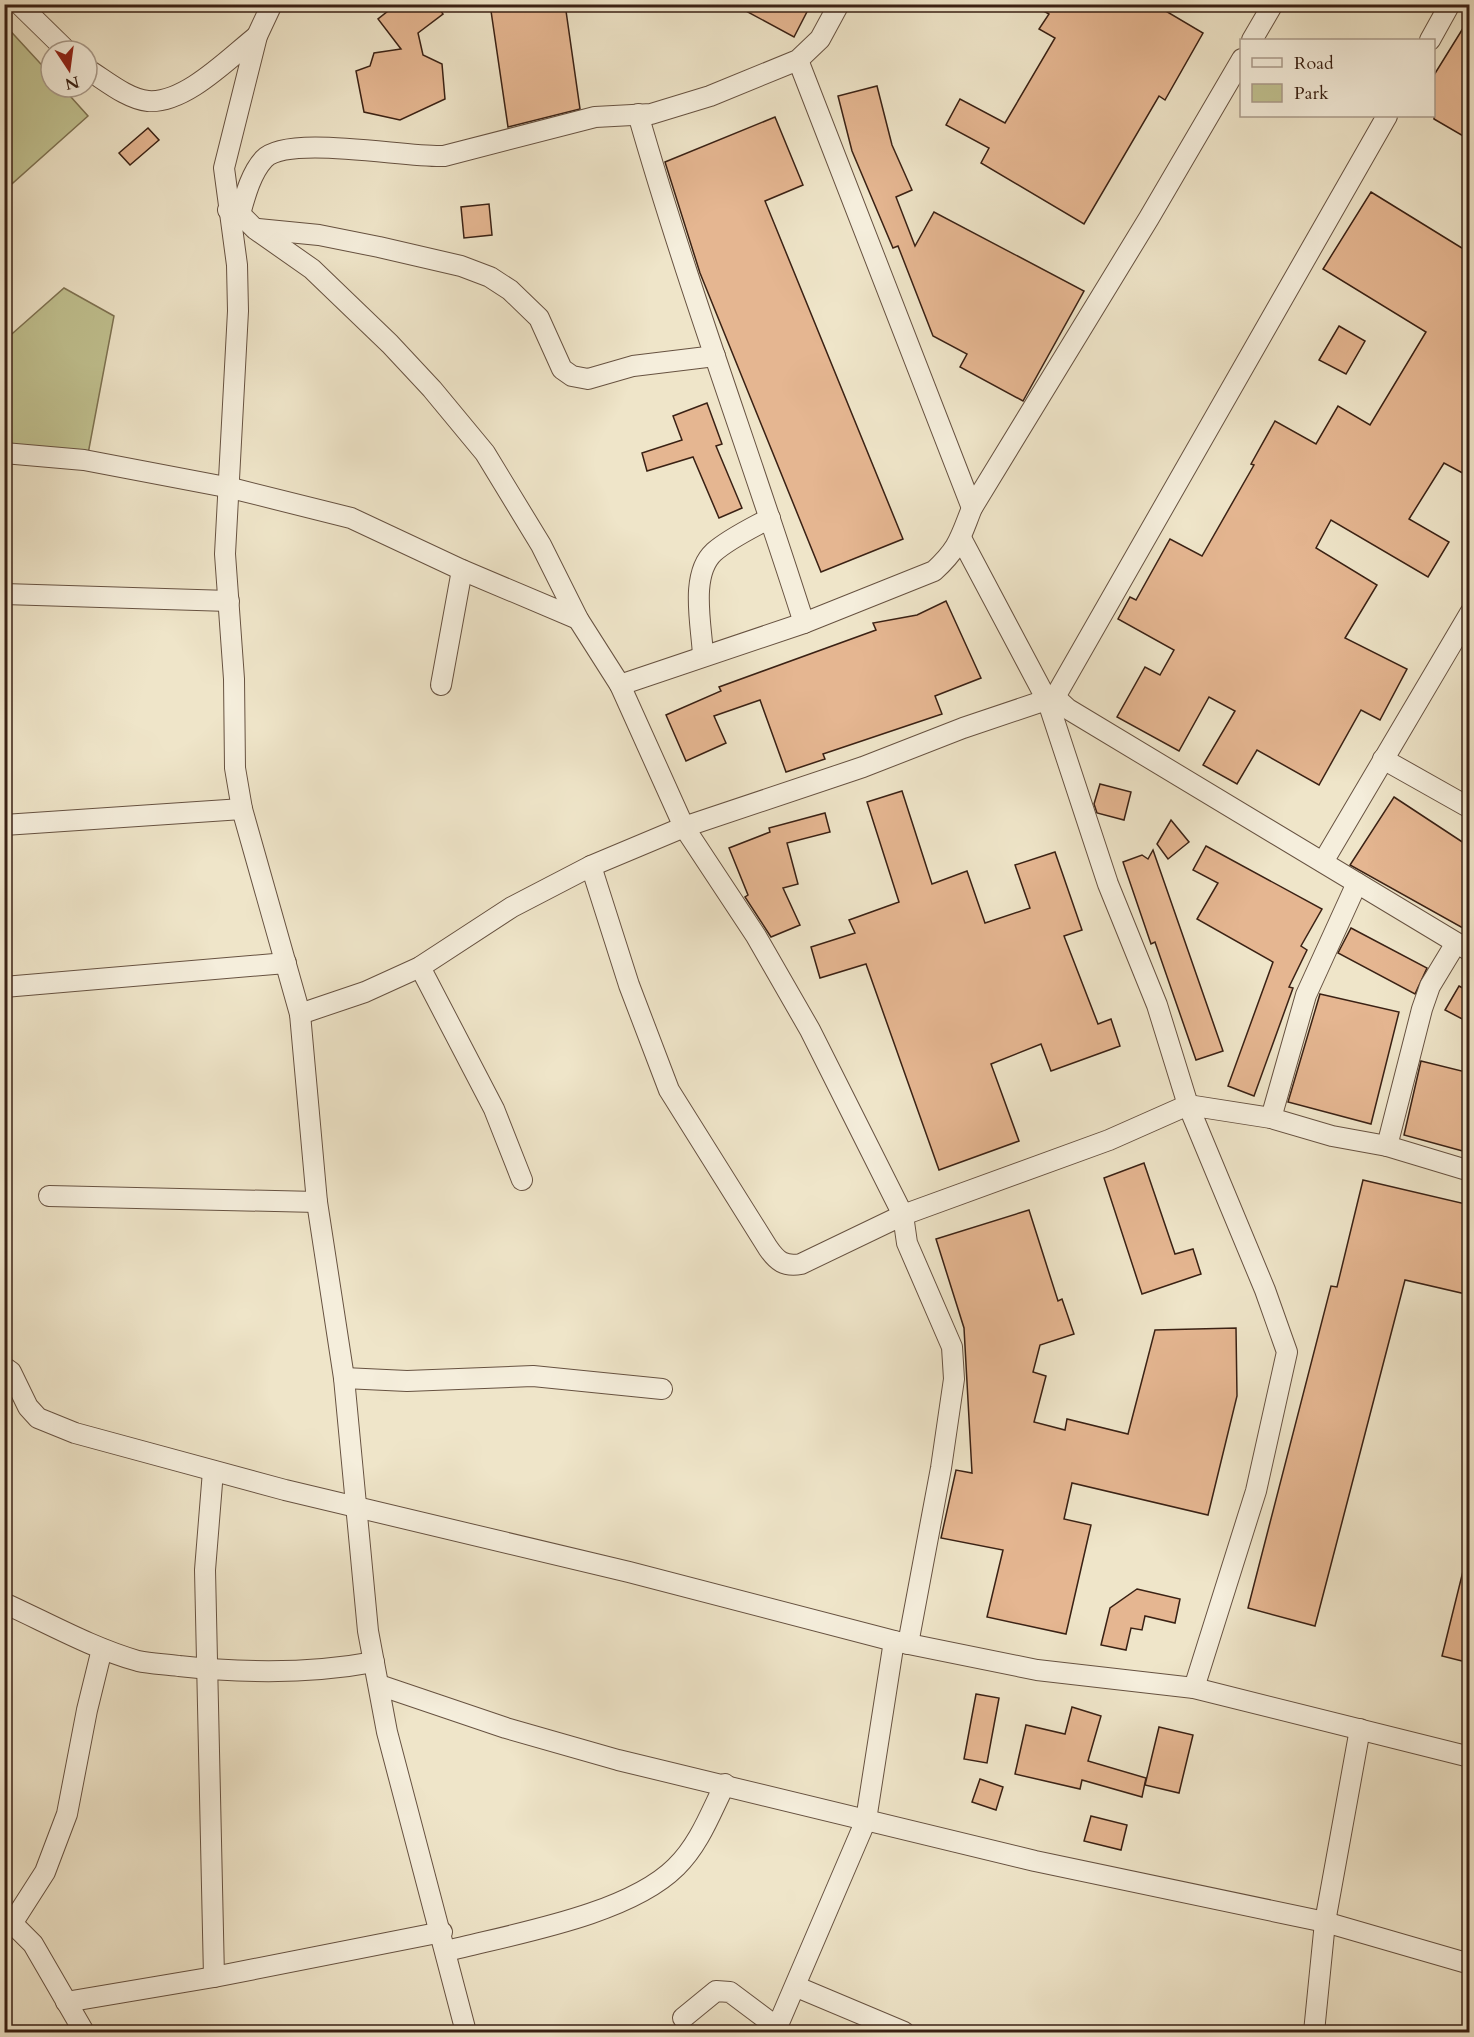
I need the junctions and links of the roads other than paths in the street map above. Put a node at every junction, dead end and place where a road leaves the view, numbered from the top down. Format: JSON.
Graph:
{"nodes":[{"id":1,"x":19,"y":4,"type":"edge"},
{"id":2,"x":273,"y":4,"type":"edge"},
{"id":3,"x":839,"y":4,"type":"edge"},
{"id":4,"x":1273,"y":4,"type":"edge"},
{"id":5,"x":1450,"y":4,"type":"edge"},
{"id":6,"x":257,"y":36,"type":"junction"},
{"id":7,"x":55,"y":39,"type":"edge"},
{"id":8,"x":1253,"y":39,"type":"edge"},
{"id":9,"x":1431,"y":39,"type":"edge"},
{"id":10,"x":798,"y":60,"type":"junction"},
{"id":11,"x":1240,"y":62,"type":"edge"},
{"id":12,"x":99,"y":77,"type":"edge"},
{"id":13,"x":638,"y":114,"type":"junction"},
{"id":14,"x":1386,"y":117,"type":"edge"},
{"id":15,"x":234,"y":212,"type":"junction"},
{"id":16,"x":255,"y":229,"type":"junction"},
{"id":17,"x":715,"y":356,"type":"junction"},
{"id":18,"x":4,"y":453,"type":"edge"},
{"id":19,"x":231,"y":488,"type":"junction"},
{"id":20,"x":972,"y":508,"type":"junction"},
{"id":21,"x":770,"y":518,"type":"junction"},
{"id":22,"x":962,"y":540,"type":"junction"},
{"id":23,"x":462,"y":570,"type":"junction"},
{"id":24,"x":4,"y":594,"type":"edge"},
{"id":25,"x":229,"y":601,"type":"junction"},
{"id":26,"x":1470,"y":613,"type":"edge"},
{"id":27,"x":578,"y":619,"type":"junction"},
{"id":28,"x":804,"y":623,"type":"junction"},
{"id":29,"x":1462,"y":641,"type":"edge"},
{"id":30,"x":703,"y":657,"type":"junction"},
{"id":31,"x":441,"y":685,"type":"dead end"},
{"id":32,"x":620,"y":685,"type":"junction"},
{"id":33,"x":1051,"y":700,"type":"junction"},
{"id":34,"x":1383,"y":759,"type":"junction"},
{"id":35,"x":1470,"y":808,"type":"edge"},
{"id":36,"x":242,"y":809,"type":"junction"},
{"id":37,"x":4,"y":825,"type":"edge"},
{"id":38,"x":684,"y":827,"type":"junction"},
{"id":39,"x":1323,"y":862,"type":"junction"},
{"id":40,"x":591,"y":866,"type":"junction"},
{"id":41,"x":1357,"y":883,"type":"junction"},
{"id":42,"x":1463,"y":947,"type":"edge"},
{"id":43,"x":285,"y":963,"type":"junction"},
{"id":44,"x":420,"y":967,"type":"junction"},
{"id":45,"x":4,"y":987,"type":"edge"},
{"id":46,"x":300,"y":1014,"type":"junction"},
{"id":47,"x":1188,"y":1105,"type":"junction"},
{"id":48,"x":1271,"y":1118,"type":"junction"},
{"id":49,"x":1387,"y":1146,"type":"junction"},
{"id":50,"x":1470,"y":1171,"type":"edge"},
{"id":51,"x":522,"y":1180,"type":"dead end"},
{"id":52,"x":49,"y":1196,"type":"dead end"},
{"id":53,"x":317,"y":1202,"type":"junction"},
{"id":54,"x":903,"y":1215,"type":"junction"},
{"id":55,"x":7,"y":1377,"type":"edge"},
{"id":56,"x":344,"y":1378,"type":"junction"},
{"id":57,"x":662,"y":1389,"type":"dead end"},
{"id":58,"x":213,"y":1471,"type":"junction"},
{"id":59,"x":358,"y":1509,"type":"junction"},
{"id":60,"x":4,"y":1603,"type":"edge"},
{"id":61,"x":901,"y":1643,"type":"junction"},
{"id":62,"x":102,"y":1649,"type":"junction"},
{"id":63,"x":374,"y":1662,"type":"junction"},
{"id":64,"x":208,"y":1669,"type":"junction"},
{"id":65,"x":380,"y":1685,"type":"junction"},
{"id":66,"x":1194,"y":1688,"type":"junction"},
{"id":67,"x":1360,"y":1730,"type":"junction"},
{"id":68,"x":1470,"y":1757,"type":"edge"},
{"id":69,"x":725,"y":1785,"type":"junction"},
{"id":70,"x":866,"y":1820,"type":"junction"},
{"id":71,"x":9,"y":1919,"type":"edge"},
{"id":72,"x":1325,"y":1922,"type":"junction"},
{"id":73,"x":445,"y":1941,"type":"junction"},
{"id":74,"x":1470,"y":1964,"type":"edge"},
{"id":75,"x":214,"y":1977,"type":"junction"},
{"id":76,"x":797,"y":1987,"type":"junction"},
{"id":77,"x":66,"y":2002,"type":"junction"},
{"id":78,"x":683,"y":2018,"type":"dead end"},
{"id":79,"x":777,"y":2030,"type":"edge"},
{"id":80,"x":84,"y":2032,"type":"edge"},
{"id":81,"x":466,"y":2032,"type":"edge"},
{"id":82,"x":904,"y":2032,"type":"edge"},
{"id":83,"x":1314,"y":2032,"type":"edge"}],
"edges":[{"from":1,"to":7,"type":"street"},
{"from":2,"to":6,"type":"street"},
{"from":3,"to":10,"type":"street"},
{"from":4,"to":8,"type":"street"},
{"from":5,"to":9,"type":"street"},
{"from":6,"to":12,"type":"street"},
{"from":6,"to":15,"type":"street"},
{"from":10,"to":13,"type":"street"},
{"from":10,"to":20,"type":"street"},
{"from":11,"to":20,"type":"street"},
{"from":13,"to":15,"type":"street"},
{"from":13,"to":17,"type":"street"},
{"from":14,"to":33,"type":"street"},
{"from":15,"to":16,"type":"street"},
{"from":15,"to":19,"type":"street"},
{"from":16,"to":17,"type":"street"},
{"from":16,"to":27,"type":"street"},
{"from":17,"to":21,"type":"street"},
{"from":18,"to":19,"type":"street"},
{"from":19,"to":23,"type":"street"},
{"from":19,"to":25,"type":"street"},
{"from":20,"to":22,"type":"street"},
{"from":21,"to":28,"type":"street"},
{"from":21,"to":30,"type":"street"},
{"from":22,"to":28,"type":"street"},
{"from":22,"to":33,"type":"street"},
{"from":23,"to":27,"type":"street"},
{"from":23,"to":31,"type":"street"},
{"from":24,"to":25,"type":"street"},
{"from":25,"to":36,"type":"street"},
{"from":26,"to":29,"type":"street"},
{"from":27,"to":32,"type":"street"},
{"from":28,"to":30,"type":"street"},
{"from":29,"to":34,"type":"street"},
{"from":30,"to":32,"type":"street"},
{"from":32,"to":38,"type":"street"},
{"from":33,"to":38,"type":"street"},
{"from":33,"to":39,"type":"street"},
{"from":33,"to":47,"type":"street"},
{"from":34,"to":35,"type":"street"},
{"from":34,"to":39,"type":"street"},
{"from":36,"to":37,"type":"street"},
{"from":36,"to":43,"type":"street"},
{"from":38,"to":40,"type":"street"},
{"from":38,"to":54,"type":"street"},
{"from":39,"to":41,"type":"street"},
{"from":40,"to":44,"type":"street"},
{"from":40,"to":54,"type":"street"},
{"from":41,"to":42,"type":"street"},
{"from":41,"to":48,"type":"street"},
{"from":42,"to":49,"type":"street"},
{"from":43,"to":45,"type":"street"},
{"from":43,"to":46,"type":"street"},
{"from":44,"to":46,"type":"street"},
{"from":44,"to":51,"type":"street"},
{"from":46,"to":53,"type":"street"},
{"from":47,"to":48,"type":"street"},
{"from":47,"to":54,"type":"street"},
{"from":47,"to":66,"type":"street"},
{"from":48,"to":49,"type":"street"},
{"from":49,"to":50,"type":"street"},
{"from":52,"to":53,"type":"street"},
{"from":53,"to":56,"type":"street"},
{"from":54,"to":61,"type":"street"},
{"from":55,"to":58,"type":"street"},
{"from":56,"to":57,"type":"street"},
{"from":56,"to":59,"type":"street"},
{"from":58,"to":59,"type":"street"},
{"from":58,"to":64,"type":"street"},
{"from":59,"to":61,"type":"street"},
{"from":59,"to":63,"type":"street"},
{"from":60,"to":62,"type":"street"},
{"from":61,"to":66,"type":"street"},
{"from":61,"to":70,"type":"street"},
{"from":62,"to":64,"type":"street"},
{"from":62,"to":71,"type":"street"},
{"from":63,"to":64,"type":"street"},
{"from":63,"to":65,"type":"street"},
{"from":64,"to":75,"type":"street"},
{"from":65,"to":69,"type":"street"},
{"from":65,"to":73,"type":"street"},
{"from":66,"to":67,"type":"street"},
{"from":67,"to":68,"type":"street"},
{"from":67,"to":72,"type":"street"},
{"from":69,"to":70,"type":"street"},
{"from":69,"to":73,"type":"street"},
{"from":70,"to":72,"type":"street"},
{"from":70,"to":76,"type":"street"},
{"from":71,"to":77,"type":"street"},
{"from":72,"to":74,"type":"street"},
{"from":72,"to":83,"type":"street"},
{"from":73,"to":75,"type":"street"},
{"from":73,"to":81,"type":"street"},
{"from":75,"to":77,"type":"street"},
{"from":76,"to":79,"type":"street"},
{"from":76,"to":82,"type":"street"},
{"from":77,"to":80,"type":"street"},
{"from":78,"to":79,"type":"street"}]}
